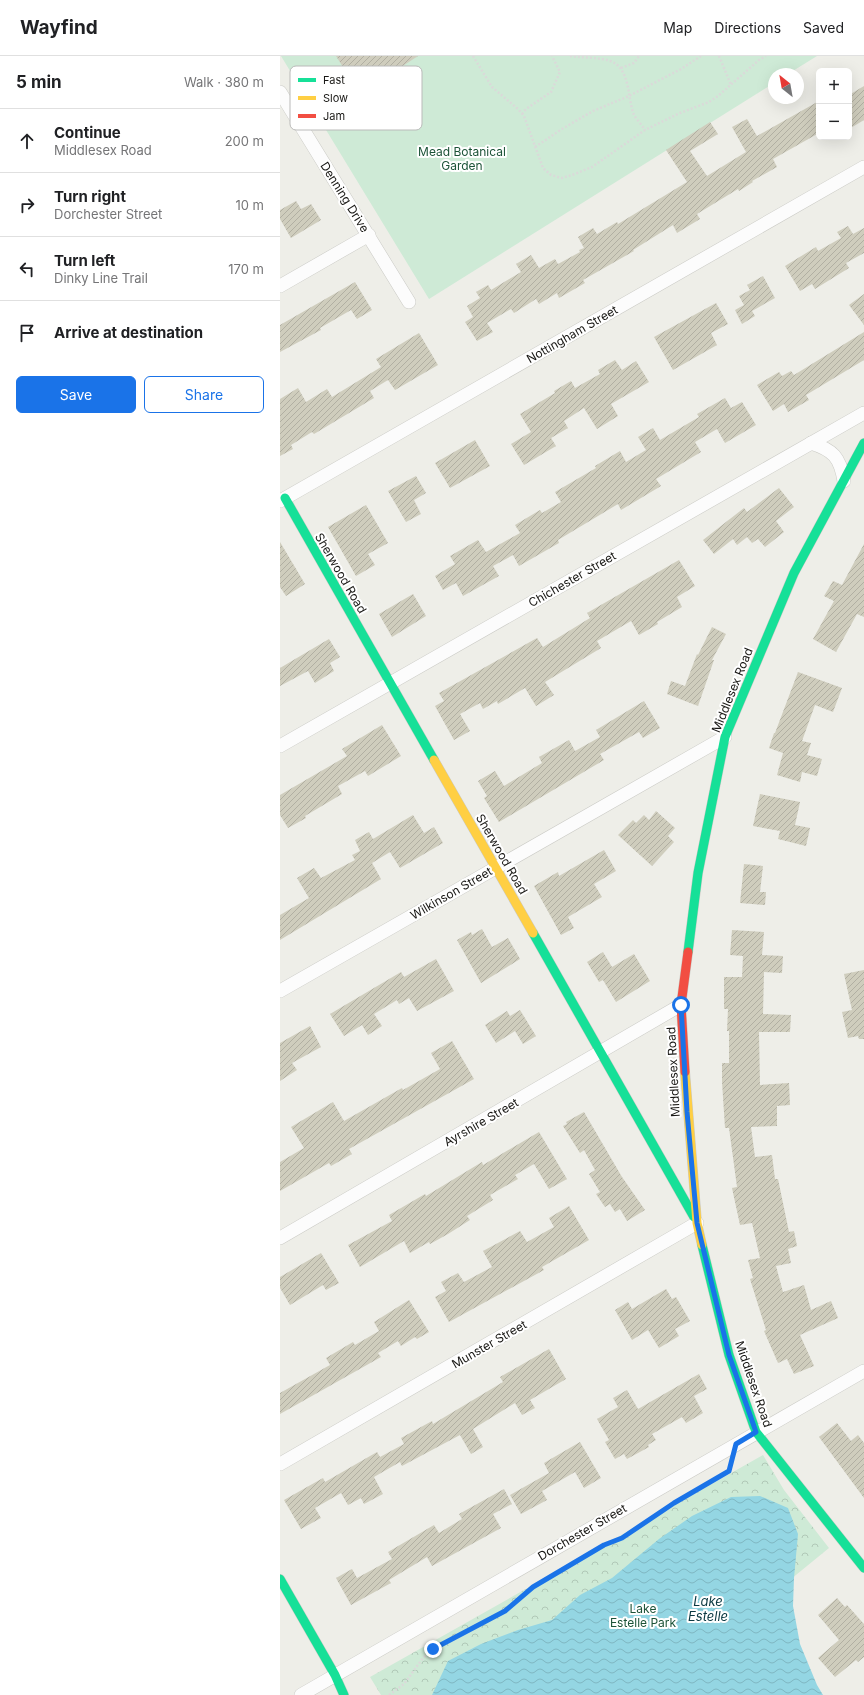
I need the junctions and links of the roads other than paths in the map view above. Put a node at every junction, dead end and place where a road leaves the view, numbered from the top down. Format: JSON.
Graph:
{"nodes":[{"id":1,"x":280,"y":92,"type":"edge"},
{"id":2,"x":290,"y":108,"type":"edge"},
{"id":3,"x":304,"y":130,"type":"edge"},
{"id":4,"x":864,"y":167,"type":"edge"},
{"id":5,"x":369,"y":235,"type":"junction"},
{"id":6,"x":280,"y":286,"type":"edge"},
{"id":7,"x":409,"y":302,"type":"dead end"},
{"id":8,"x":864,"y":413,"type":"edge"},
{"id":9,"x":811,"y":443,"type":"junction"},
{"id":10,"x":864,"y":443,"type":"edge"},
{"id":11,"x":844,"y":481,"type":"junction"},
{"id":12,"x":282,"y":500,"type":"edge"},
{"id":13,"x":390,"y":683,"type":"junction"},
{"id":14,"x":725,"y":736,"type":"junction"},
{"id":15,"x":280,"y":746,"type":"edge"},
{"id":16,"x":496,"y":868,"type":"junction"},
{"id":17,"x":280,"y":990,"type":"edge"},
{"id":18,"x":681,"y":1005,"type":"junction"},
{"id":19,"x":601,"y":1052,"type":"junction"},
{"id":20,"x":697,"y":1223,"type":"junction"},
{"id":21,"x":280,"y":1238,"type":"edge"},
{"id":22,"x":864,"y":1371,"type":"edge"},
{"id":23,"x":756,"y":1432,"type":"junction"},
{"id":24,"x":280,"y":1464,"type":"edge"},
{"id":25,"x":864,"y":1568,"type":"edge"},
{"id":26,"x":280,"y":1579,"type":"edge"},
{"id":27,"x":335,"y":1675,"type":"junction"},
{"id":28,"x":301,"y":1695,"type":"edge"},
{"id":29,"x":344,"y":1695,"type":"edge"},
{"id":30,"x":350,"y":1695,"type":"edge"}],
"edges":[{"from":1,"to":2,"type":"street","name":"Denning Drive"},
{"from":3,"to":5,"type":"street","name":"Denning Drive"},
{"from":4,"to":12,"type":"street","name":"Nottingham Street"},
{"from":5,"to":6,"type":"street"},
{"from":5,"to":7,"type":"street","name":"Denning Drive"},
{"from":8,"to":9,"type":"street","name":"Chichester Street"},
{"from":9,"to":11,"type":"street"},
{"from":9,"to":13,"type":"street","name":"Chichester Street"},
{"from":10,"to":11,"type":"street","name":"Middlesex Road"},
{"from":11,"to":14,"type":"street","name":"Middlesex Road"},
{"from":12,"to":13,"type":"street","name":"Sherwood Road"},
{"from":13,"to":15,"type":"street","name":"Chichester Street"},
{"from":13,"to":16,"type":"street","name":"Sherwood Road"},
{"from":14,"to":16,"type":"street","name":"Wilkinson Street"},
{"from":14,"to":18,"type":"street","name":"Middlesex Road"},
{"from":16,"to":17,"type":"street","name":"Wilkinson Street"},
{"from":16,"to":19,"type":"street","name":"Sherwood Road"},
{"from":18,"to":19,"type":"street","name":"Ayrshire Street"},
{"from":18,"to":20,"type":"street","name":"Middlesex Road"},
{"from":19,"to":20,"type":"street","name":"Sherwood Road"},
{"from":19,"to":21,"type":"street","name":"Ayrshire Street"},
{"from":20,"to":23,"type":"street","name":"Middlesex Road"},
{"from":20,"to":24,"type":"street","name":"Munster Street"},
{"from":22,"to":23,"type":"street","name":"Dorchester Street"},
{"from":23,"to":25,"type":"street","name":"Middlesex Road"},
{"from":23,"to":27,"type":"street","name":"Dorchester Street"},
{"from":26,"to":27,"type":"street"},
{"from":27,"to":28,"type":"street","name":"Dorchester Street"},
{"from":27,"to":29,"type":"street"},
{"from":27,"to":30,"type":"street"}]}
